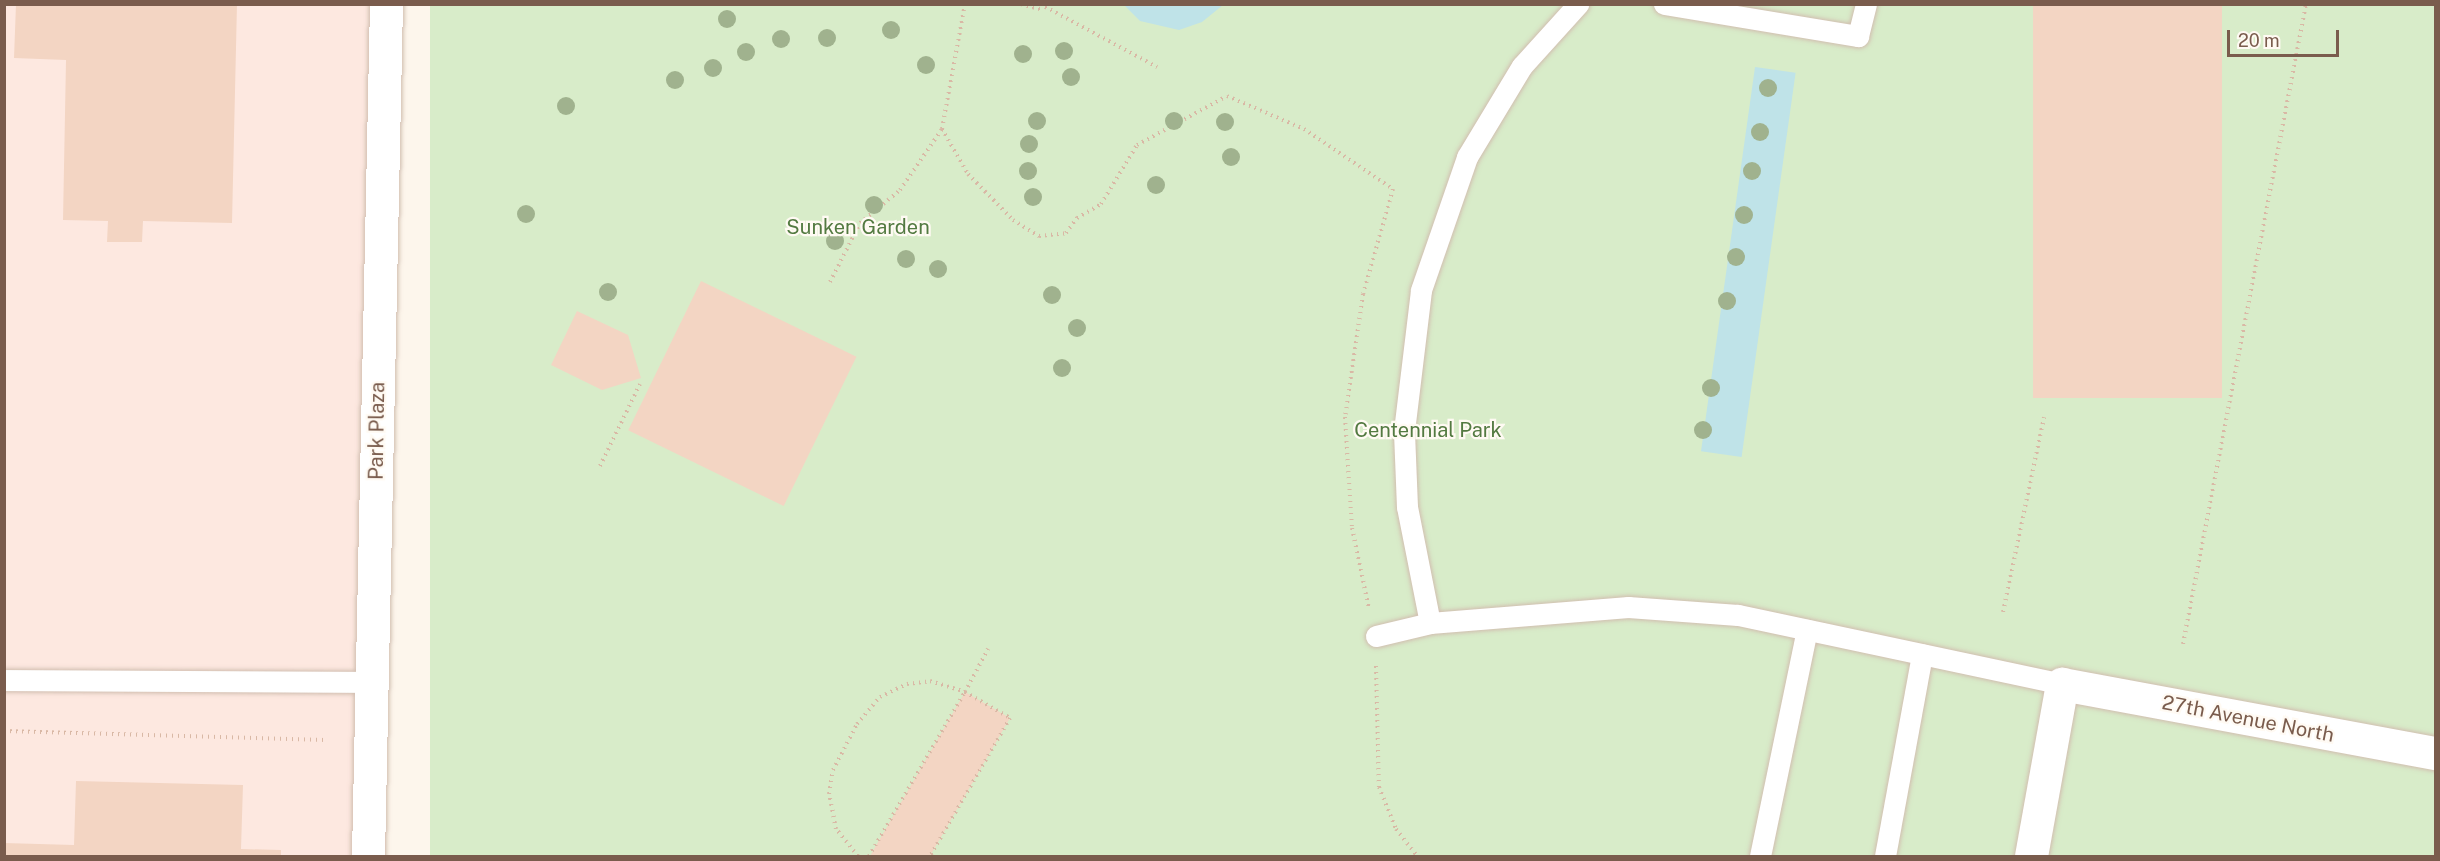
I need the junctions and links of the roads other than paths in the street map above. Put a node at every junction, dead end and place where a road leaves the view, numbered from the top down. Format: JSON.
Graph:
{"nodes":[{"id":1,"x":386,"y":4,"type":"edge"},
{"id":2,"x":1578,"y":4,"type":"edge"},
{"id":3,"x":1664,"y":4,"type":"edge"},
{"id":4,"x":1866,"y":4,"type":"edge"},
{"id":5,"x":1430,"y":623,"type":"junction"},
{"id":6,"x":1807,"y":630,"type":"junction"},
{"id":7,"x":1376,"y":636,"type":"road end"},
{"id":8,"x":1922,"y":654,"type":"junction"},
{"id":9,"x":4,"y":680,"type":"edge"},
{"id":10,"x":372,"y":682,"type":"junction"},
{"id":11,"x":2062,"y":684,"type":"junction"},
{"id":12,"x":2436,"y":753,"type":"edge"},
{"id":13,"x":368,"y":856,"type":"edge"},
{"id":14,"x":1760,"y":856,"type":"edge"},
{"id":15,"x":1885,"y":856,"type":"edge"},
{"id":16,"x":2031,"y":856,"type":"edge"}],
"edges":[{"from":1,"to":10,"type":"street","name":"Park Plaza"},
{"from":2,"to":5,"type":"lane"},
{"from":3,"to":4,"type":"lane"},
{"from":5,"to":6,"type":"lane"},
{"from":5,"to":7,"type":"lane"},
{"from":6,"to":8,"type":"lane"},
{"from":6,"to":14,"type":"lane"},
{"from":8,"to":11,"type":"lane"},
{"from":8,"to":15,"type":"lane"},
{"from":9,"to":10,"type":"lane"},
{"from":10,"to":13,"type":"street","name":"Park Plaza"},
{"from":11,"to":12,"type":"street","name":"27th Avenue North"},
{"from":11,"to":16,"type":"street"}]}
